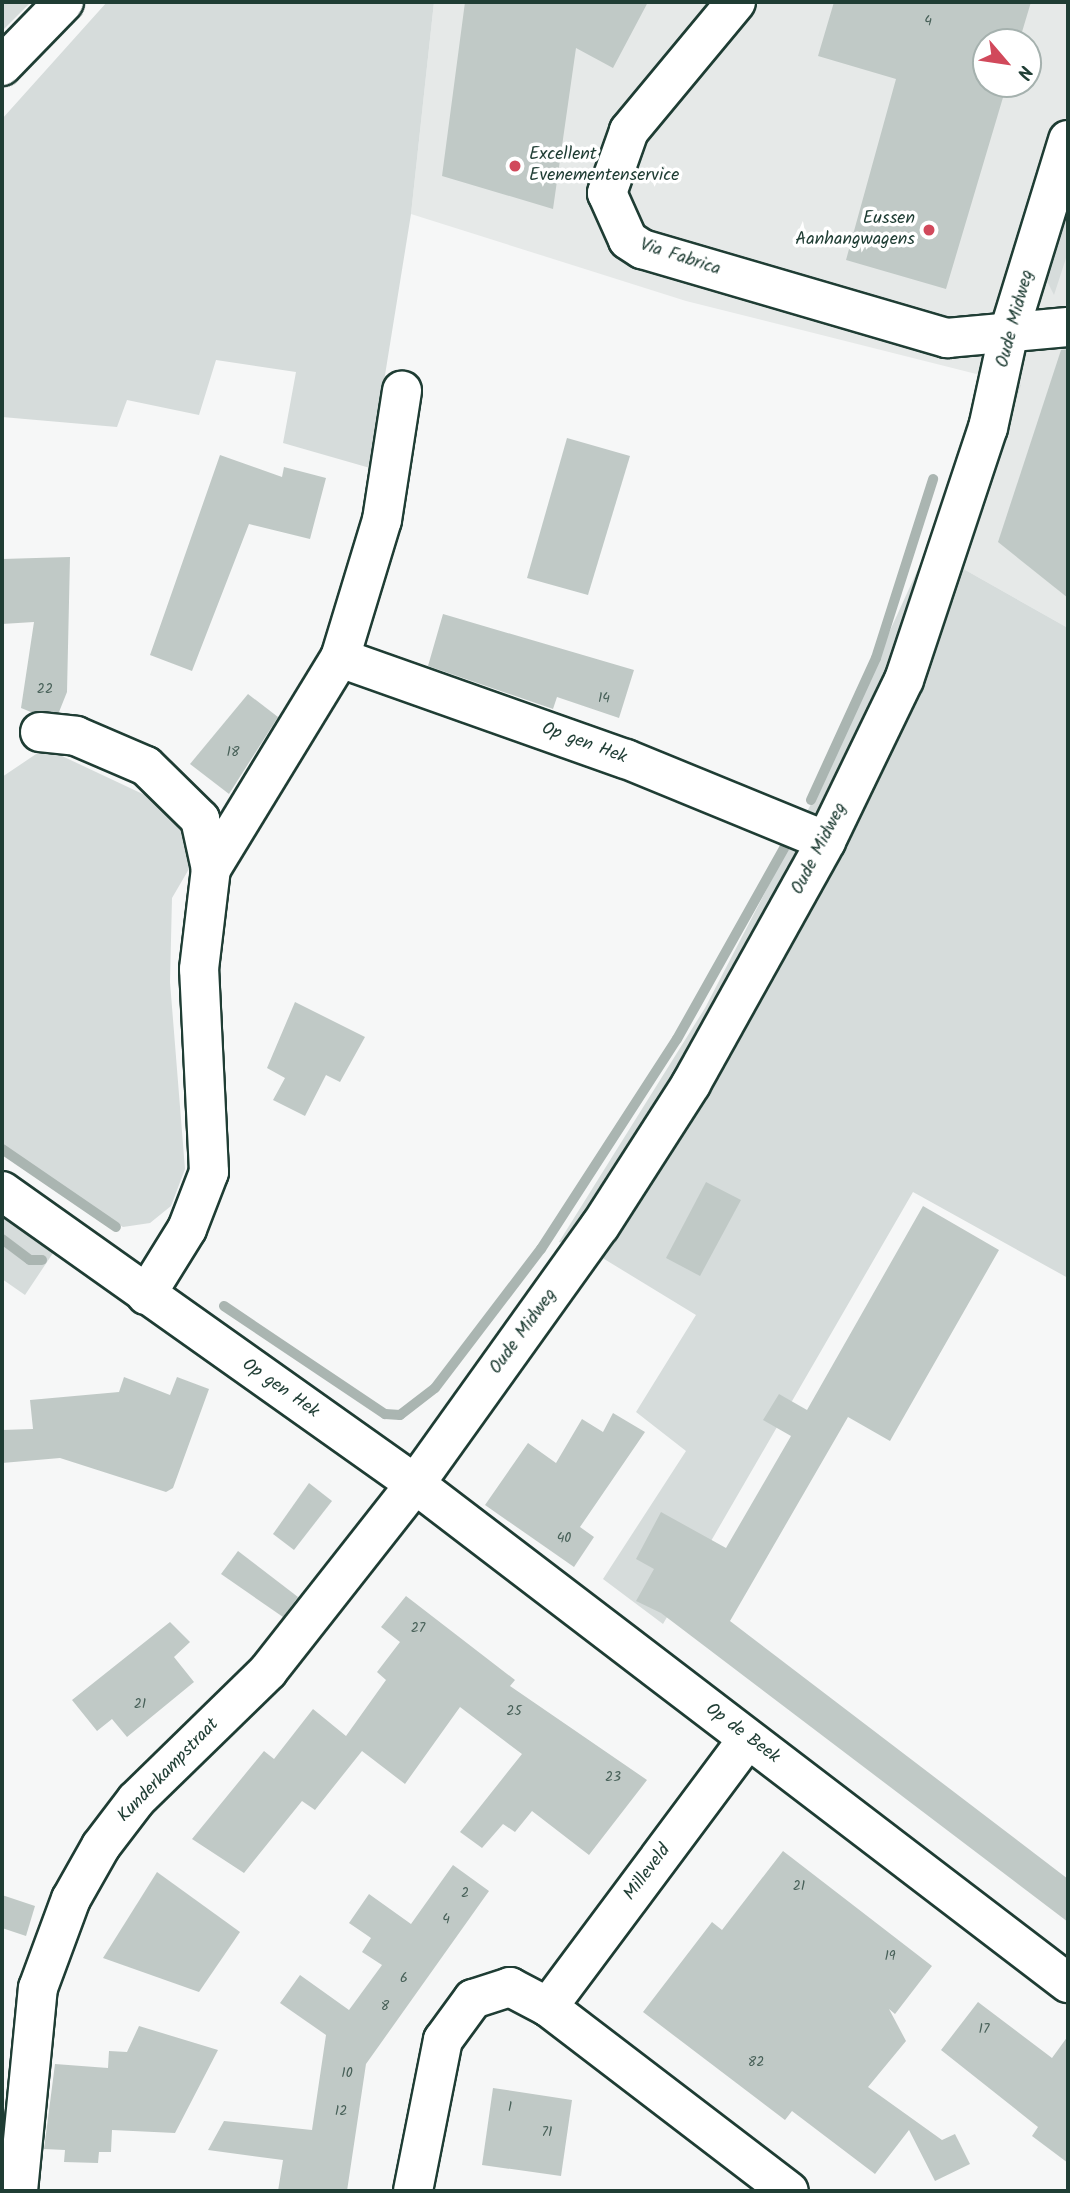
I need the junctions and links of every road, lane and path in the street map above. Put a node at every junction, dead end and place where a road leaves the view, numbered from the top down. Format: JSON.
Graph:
{"nodes":[{"id":1,"x":64,"y":2,"type":"edge"},
{"id":2,"x":736,"y":2,"type":"edge"},
{"id":3,"x":2,"y":66,"type":"edge"},
{"id":4,"x":1068,"y":140,"type":"edge"},
{"id":5,"x":1068,"y":327,"type":"edge"},
{"id":6,"x":1009,"y":332,"type":"junction"},
{"id":7,"x":402,"y":391,"type":"dead end"},
{"id":8,"x":340,"y":658,"type":"junction"},
{"id":9,"x":40,"y":733,"type":"dead end"},
{"id":10,"x":826,"y":841,"type":"junction"},
{"id":11,"x":211,"y":869,"type":"junction"},
{"id":12,"x":2,"y":1191,"type":"edge"},
{"id":13,"x":146,"y":1295,"type":"junction"},
{"id":14,"x":415,"y":1484,"type":"junction"},
{"id":15,"x":748,"y":1739,"type":"junction"},
{"id":16,"x":1068,"y":1983,"type":"edge"},
{"id":17,"x":548,"y":2007,"type":"junction"},
{"id":18,"x":18,"y":2191,"type":"edge"},
{"id":19,"x":413,"y":2191,"type":"edge"},
{"id":20,"x":789,"y":2191,"type":"edge"}],
"edges":[{"from":1,"to":3,"type":"main road"},
{"from":2,"to":6,"type":"main road","name":"Via Fabrica"},
{"from":4,"to":6,"type":"main road","name":"Oude Midweg"},
{"from":5,"to":6,"type":"main road","name":"Via Fabrica"},
{"from":6,"to":10,"type":"main road","name":"Oude Midweg"},
{"from":7,"to":8,"type":"main road"},
{"from":8,"to":10,"type":"main road","name":"Op gen Hek"},
{"from":8,"to":11,"type":"main road"},
{"from":9,"to":11,"type":"main road"},
{"from":10,"to":14,"type":"main road","name":"Oude Midweg"},
{"from":11,"to":13,"type":"main road"},
{"from":12,"to":13,"type":"main road","name":"Op gen Hek"},
{"from":13,"to":14,"type":"main road","name":"Op gen Hek"},
{"from":14,"to":15,"type":"main road","name":"Op de Beek"},
{"from":14,"to":18,"type":"main road","name":"Kunderkampstraat"},
{"from":15,"to":16,"type":"main road","name":"Op de Beek"},
{"from":15,"to":17,"type":"main road","name":"Milleveld"},
{"from":17,"to":19,"type":"main road"},
{"from":17,"to":20,"type":"main road"}]}
